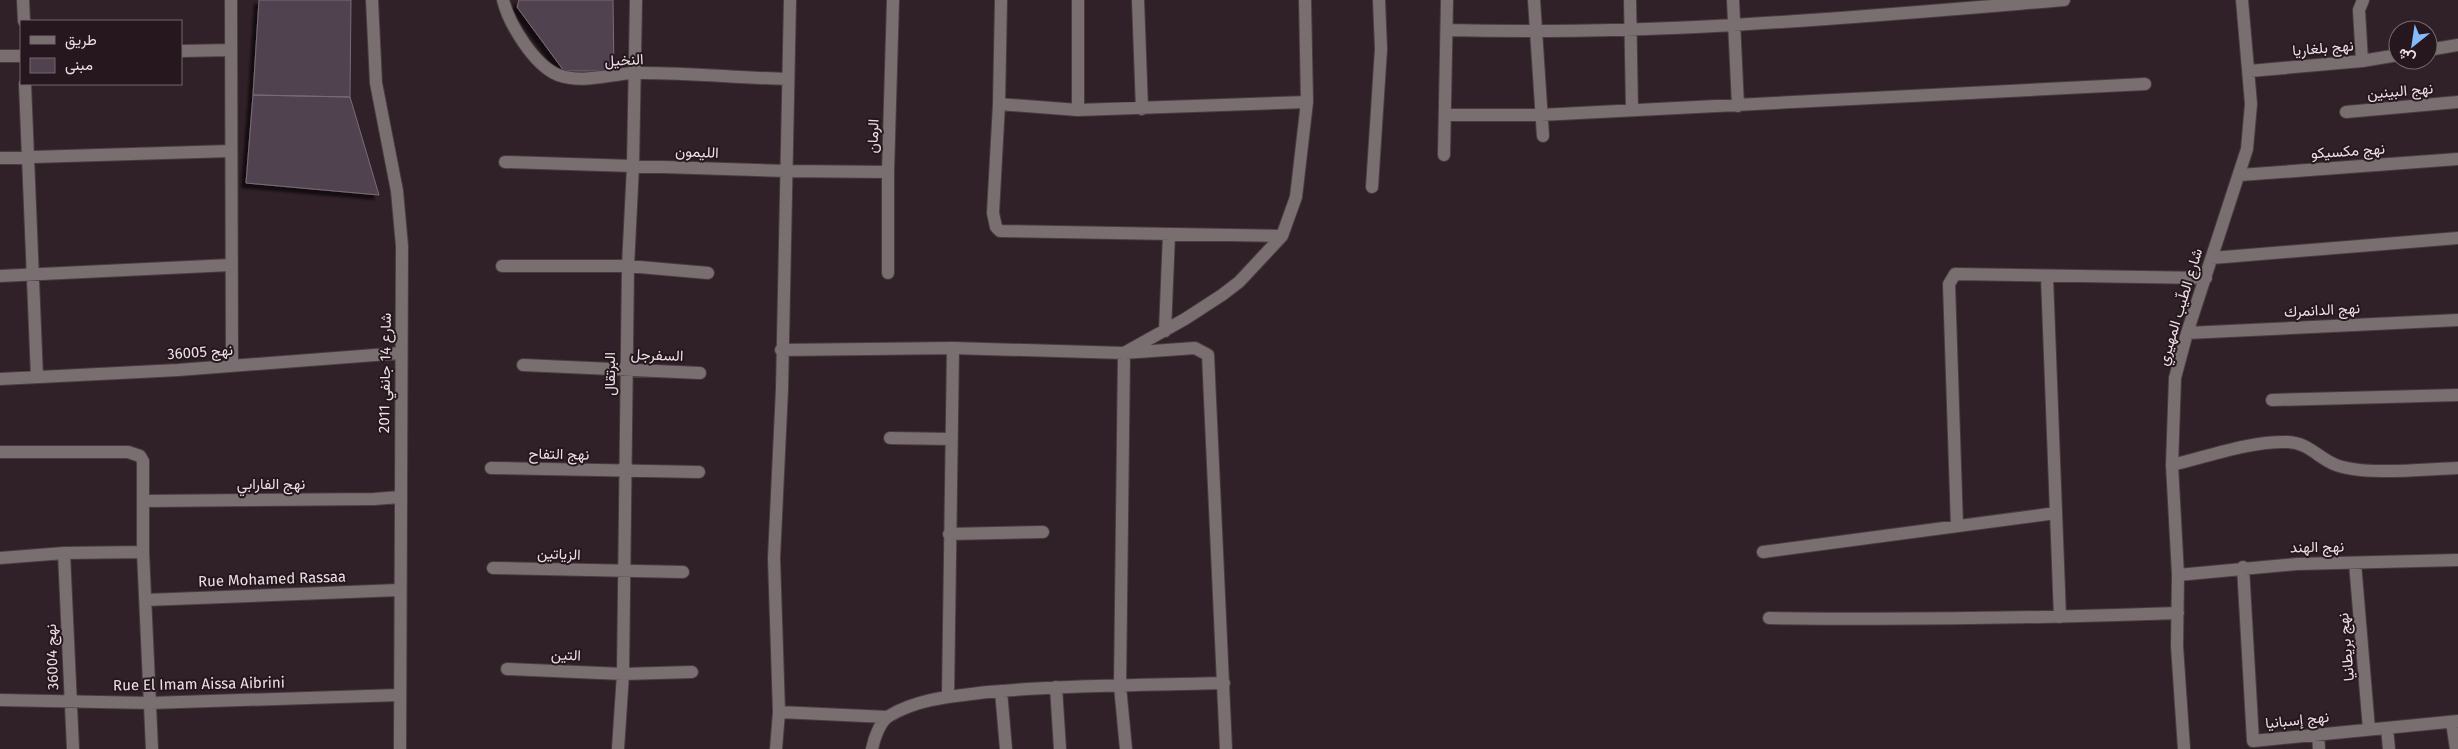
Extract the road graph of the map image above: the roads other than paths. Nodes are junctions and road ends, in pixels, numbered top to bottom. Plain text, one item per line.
1 (23, 0) edge
2 (231, 0) edge
3 (372, 0) edge
4 (503, 0) edge
5 (636, 0) edge
6 (790, 0) edge
7 (893, 0) edge
8 (1001, 0) edge
9 (1078, 0) edge
10 (1138, 0) edge
11 (1305, 0) edge
12 (1379, 0) edge
13 (1447, 0) edge
14 (1534, 0) edge
15 (1630, 0) edge
16 (1733, 0) edge
17 (2064, 0) edge
18 (2242, 0) edge
19 (2363, 0) edge
20 (24, 20) edge
21 (1733, 25) junction
22 (1447, 30) junction
23 (1630, 30) junction
24 (1535, 32) junction
25 (2458, 45) edge
26 (2438, 48) edge
27 (230, 50) junction
28 (182, 51) edge
29 (0, 56) edge
30 (20, 56) edge
31 (2388, 57) edge
32 (2362, 61) junction
33 (2250, 71) junction
34 (634, 73) junction
35 (787, 79) junction
36 (2144, 84) dead end
37 (25, 85) edge
38 (1307, 102) junction
39 (2458, 102) edge
40 (999, 104) junction
41 (1738, 106) junction
42 (1142, 109) junction
43 (1632, 109) junction
44 (1078, 110) junction
45 (2346, 112) dead end
46 (1445, 115) junction
47 (1540, 115) junction
48 (1543, 136) dead end
49 (230, 151) junction
50 (1444, 155) dead end
51 (27, 157) junction
52 (0, 158) edge
53 (2458, 159) edge
54 (505, 162) dead end
55 (632, 166) junction
56 (786, 171) junction
57 (888, 172) junction
58 (2240, 175) junction
59 (1372, 187) dead end
60 (1169, 234) junction
61 (1282, 236) junction
62 (2458, 238) edge
63 (2212, 258) junction
64 (230, 265) junction
65 (502, 266) dead end
66 (628, 266) junction
67 (708, 273) dead end
68 (888, 273) dead end
69 (32, 274) junction
70 (0, 276) edge
71 (2047, 277) junction
72 (2206, 278) junction
73 (2458, 320) edge
74 (1165, 331) junction
75 (2187, 332) junction
76 (952, 348) junction
77 (782, 350) junction
78 (401, 353) junction
79 (1124, 353) junction
80 (522, 365) dead end
81 (232, 366) junction
82 (626, 371) junction
83 (700, 373) dead end
84 (37, 377) junction
85 (0, 379) edge
86 (2458, 395) edge
87 (2272, 400) dead end
88 (890, 438) dead end
89 (951, 439) junction
90 (0, 452) edge
91 (2172, 465) junction
92 (491, 468) dead end
93 (2458, 468) edge
94 (627, 472) junction
95 (699, 472) dead end
96 (400, 497) junction
97 (143, 501) junction
98 (2056, 513) junction
99 (1957, 526) junction
100 (1043, 532) dead end
101 (949, 534) junction
102 (143, 552) junction
103 (1763, 552) dead end
104 (0, 558) edge
105 (65, 559) junction
106 (2458, 560) edge
107 (2355, 563) junction
108 (2458, 566) edge
109 (2243, 567) junction
110 (493, 568) dead end
111 (624, 572) junction
112 (683, 572) dead end
113 (2178, 575) junction
114 (399, 590) junction
115 (146, 600) junction
116 (2178, 613) junction
117 (2060, 617) junction
118 (1769, 618) dead end
119 (507, 669) dead end
120 (692, 672) dead end
121 (623, 674) junction
122 (1224, 683) junction
123 (1120, 686) junction
124 (1056, 687) junction
125 (1001, 691) junction
126 (399, 695) junction
127 (948, 696) junction
128 (0, 700) edge
129 (70, 702) junction
130 (150, 702) junction
131 (779, 712) junction
132 (886, 717) junction
133 (2455, 722) edge
134 (2387, 728) junction
135 (2369, 729) junction
136 (2318, 734) junction
137 (2252, 745) edge
138 (72, 749) edge
139 (152, 749) edge
140 (400, 749) edge
141 (618, 749) edge
142 (776, 749) edge
143 (872, 749) edge
144 (1006, 749) edge
145 (1060, 749) edge
146 (1126, 749) edge
147 (1226, 749) edge
148 (2184, 749) edge
149 (2318, 749) edge
150 (2389, 749) edge
151 (2456, 749) edge

1 - 20 street
2 - 27 street
3 - 78 street, شارع 14 جانفي 2011
4 - 34 street, النخيل
5 - 34 street, البرتقال
6 - 35 street
7 - 57 street, الرمان
8 - 40 street
9 - 44 street
10 - 42 street
11 - 38 street
12 - 59 street
13 - 22 street
14 - 24 street
15 - 23 street
16 - 21 street
17 - 21 street
18 - 33 street, شارع الطّيب المهيري
19 - 32 street
21 - 23 street
21 - 41 street
22 - 24 street
22 - 46 street
23 - 24 street
23 - 43 street
24 - 47 street
25 - 26 street
27 - 28 street
27 - 49 street
29 - 30 street
31 - 32 street, نهج بلغاريا
32 - 33 street, نهج بلغاريا
33 - 58 street, شارع الطّيب المهيري
34 - 35 street, النخيل
34 - 55 street, البرتقال
35 - 56 street
36 - 41 street
37 - 51 street
38 - 42 street
38 - 61 street
39 - 45 street, نهج البينين
40 - 44 street
40 - 60 street
41 - 43 street
42 - 44 street
43 - 47 street
46 - 47 street
46 - 50 street
47 - 48 street
49 - 51 street
49 - 64 street
51 - 52 street
51 - 69 street
53 - 58 street, نهج مكسيكو
54 - 55 street, الليمون
55 - 56 street, الليمون
55 - 66 street, البرتقال
56 - 57 street, الليمون
56 - 77 street
57 - 68 street, الرمان
58 - 63 street, شارع الطّيب المهيري
60 - 61 street
60 - 74 street
61 - 74 street
62 - 63 street
63 - 72 street, شارع الطّيب المهيري
64 - 69 street
64 - 81 street
65 - 66 street
66 - 67 street
66 - 82 street, البرتقال
69 - 70 street
69 - 84 street
71 - 72 street
71 - 98 street
71 - 99 street
72 - 75 street, شارع الطّيب المهيري
73 - 75 street, نهج الدانمرك
74 - 79 street
75 - 91 street, شارع الطّيب المهيري
76 - 77 street
76 - 79 street
76 - 89 street
77 - 131 street
78 - 81 street, نهج 36005
78 - 96 street, شارع 14 جانفي 2011
79 - 122 street
79 - 123 street
80 - 82 street, السفرجل
81 - 84 street, نهج 36005
82 - 83 street, السفرجل
82 - 94 street, البرتقال
84 - 85 street, نهج 36005
86 - 87 street
88 - 89 street
89 - 101 street
90 - 97 street
91 - 93 street
91 - 113 street, شارع الطّيب المهيري
92 - 94 street, نهج التفاح
94 - 95 street, نهج التفاح
94 - 111 street, البرتقال
96 - 97 street, نهج الفارابي
96 - 114 street, شارع 14 جانفي 2011
97 - 102 street
98 - 99 street
98 - 117 street
99 - 103 street
100 - 101 street
101 - 127 street
102 - 105 street
102 - 115 street
104 - 105 street
105 - 129 street, نهج 36004
106 - 107 street, نهج الهند
106 - 108 street
107 - 109 street, نهج الهند
107 - 135 street, نهج بريطانيا
109 - 113 street, نهج الهند
109 - 137 street, نهج إسبانيا
110 - 111 street, الزياتين
111 - 112 street, الزياتين
111 - 121 street, البرتقال
113 - 116 street, شارع الطّيب المهيري
114 - 115 street, Rue Mohamed Rassaa
114 - 126 street, شارع 14 جانفي 2011
115 - 130 street
116 - 117 street
116 - 148 street, شارع الطّيب المهيري
117 - 118 street
119 - 121 street, التين
120 - 121 street, التين
121 - 141 street, البرتقال
122 - 123 street
122 - 147 street
123 - 124 street
123 - 146 street
124 - 125 street
124 - 145 street
125 - 127 street
125 - 144 street
126 - 130 street, Rue El Imam Aissa Aibrini
126 - 140 street, شارع 14 جانفي 2011
127 - 132 street
128 - 129 street, Rue El Imam Aissa Aibrini
129 - 130 street, Rue El Imam Aissa Aibrini
129 - 138 street, نهج 36004
130 - 139 street
131 - 132 street
131 - 142 street
132 - 143 street
133 - 134 street, نهج إسبانيا
133 - 151 street
134 - 135 street, نهج إسبانيا
134 - 150 street
135 - 136 street, نهج إسبانيا
136 - 137 street, نهج إسبانيا
136 - 149 street

